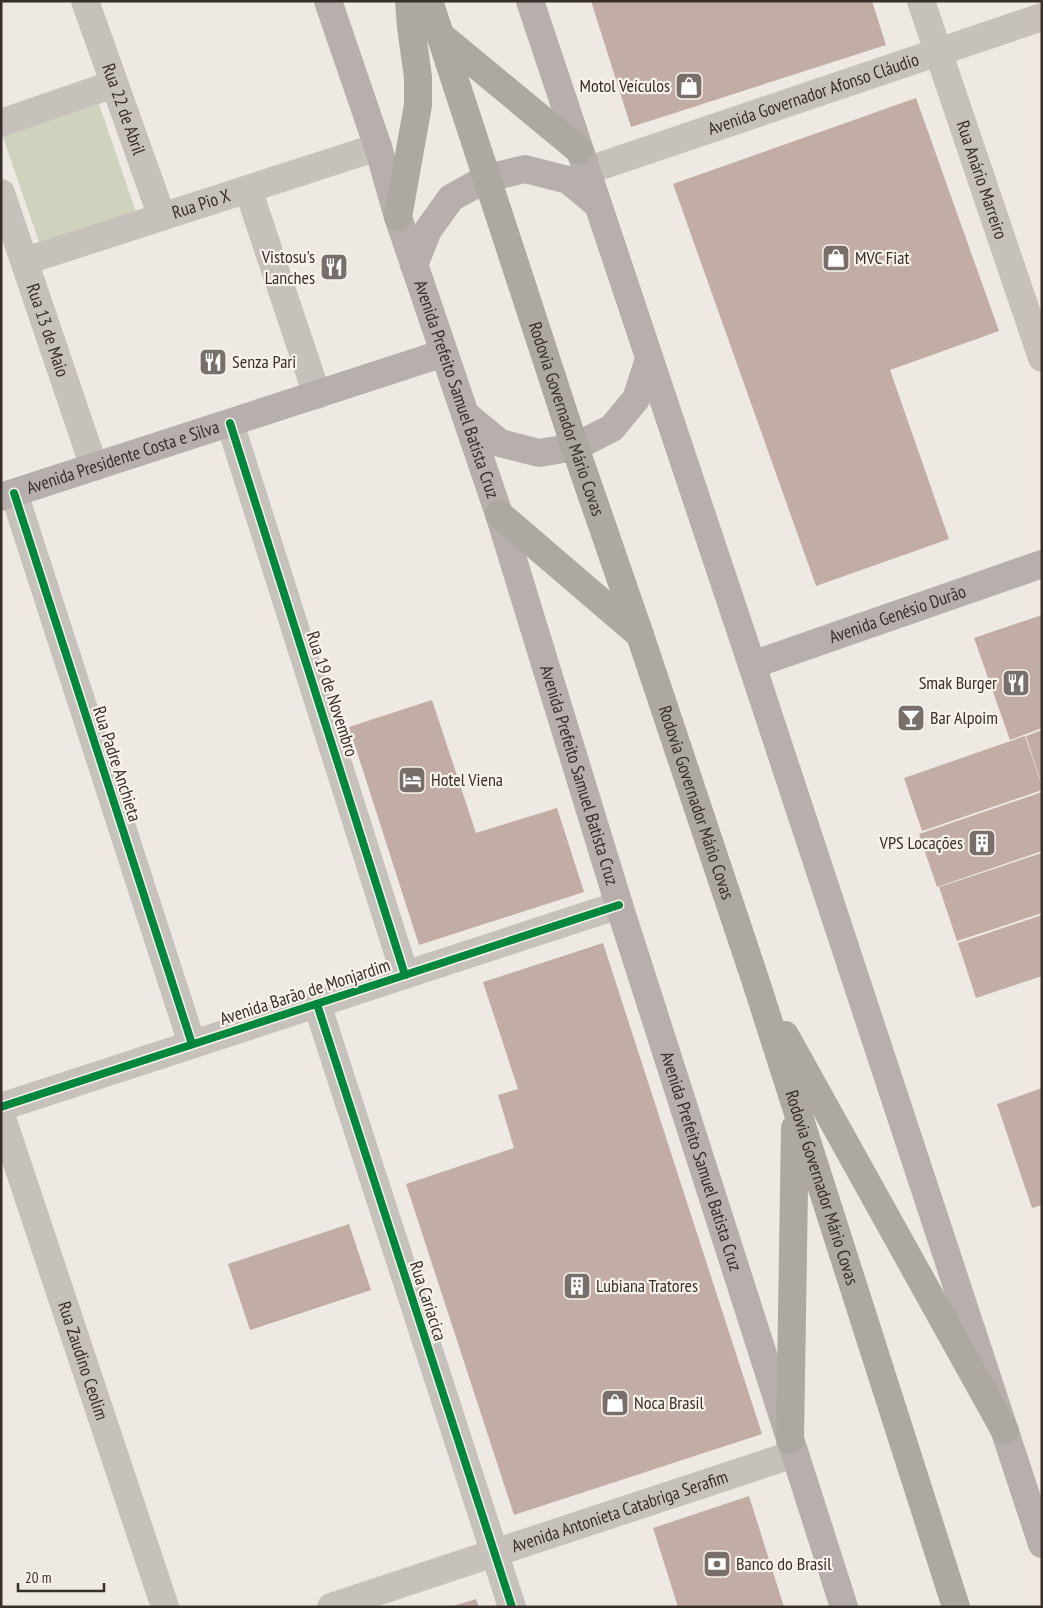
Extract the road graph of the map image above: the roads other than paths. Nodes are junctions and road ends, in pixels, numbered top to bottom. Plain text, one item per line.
1 (85, 1) edge
2 (328, 1) edge
3 (409, 1) edge
4 (429, 1) edge
5 (530, 1) edge
6 (921, 1) edge
7 (1042, 17) edge
8 (440, 36) junction
9 (938, 52) junction
10 (114, 84) junction
11 (1, 123) edge
12 (378, 147) junction
13 (583, 161) junction
14 (486, 178) junction
15 (248, 189) junction
16 (1, 193) edge
17 (598, 205) junction
18 (162, 217) junction
19 (398, 217) junction
20 (25, 261) junction
21 (414, 265) junction
22 (444, 353) junction
23 (1042, 358) edge
24 (649, 359) junction
25 (316, 395) junction
26 (465, 414) junction
27 (230, 423) junction
28 (575, 447) junction
29 (94, 467) junction
30 (8, 495) edge
31 (499, 514) junction
32 (1042, 564) edge
33 (640, 634) junction
34 (752, 665) junction
35 (619, 905) junction
36 (405, 975) junction
37 (756, 982) junction
38 (317, 1004) junction
39 (192, 1044) junction
40 (1, 1106) edge
41 (795, 1107) junction
42 (1, 1115) edge
43 (1004, 1431) junction
44 (792, 1447) junction
45 (1042, 1544) edge
46 (494, 1553) junction
47 (165, 1607) edge
48 (331, 1607) edge
49 (512, 1607) edge
50 (844, 1607) edge
51 (956, 1607) edge

1 - 10 street, Rua 22 de Abril
2 - 12 main road, Avenida Prefeito Samuel Batista Cruz
3 - 19 highway
4 - 8 highway, Rodovia Governador Mário Covas
5 - 13 main road
6 - 9 street, Rua Anário Marreiro
7 - 9 street, Avenida Governador Afonso Cláudio
8 - 13 highway
8 - 14 highway, Rodovia Governador Mário Covas
9 - 13 street, Avenida Governador Afonso Cláudio
9 - 23 street, Rua Anário Marreiro
10 - 11 street
10 - 18 street, Rua 22 de Abril
12 - 15 street, Rua Pio X
12 - 19 main road, Avenida Prefeito Samuel Batista Cruz
13 - 17 main road
14 - 17 main road
14 - 21 main road
14 - 28 highway, Rodovia Governador Mário Covas
15 - 18 street, Rua Pio X
15 - 25 street
16 - 20 street, Rua 13 de Maio
17 - 24 main road
18 - 20 street, Rua Pio X
19 - 21 main road, Avenida Prefeito Samuel Batista Cruz
20 - 29 street, Rua 13 de Maio
21 - 22 main road, Avenida Prefeito Samuel Batista Cruz
22 - 25 main road, Avenida Presidente Costa e Silva
22 - 26 main road, Avenida Prefeito Samuel Batista Cruz
24 - 28 main road
24 - 34 main road
25 - 27 main road, Avenida Presidente Costa e Silva
26 - 28 main road
26 - 31 main road, Avenida Prefeito Samuel Batista Cruz
27 - 29 main road, Avenida Presidente Costa e Silva
27 - 36 street, Rua 19 de Novembro
28 - 33 highway, Rodovia Governador Mário Covas
29 - 30 main road, Avenida Presidente Costa e Silva
30 - 39 street, Rua Padre Anchieta
31 - 33 highway
31 - 35 main road, Avenida Prefeito Samuel Batista Cruz
32 - 34 main road, Avenida Genésio Durão
33 - 37 highway, Rodovia Governador Mário Covas
34 - 43 main road
35 - 36 street, Avenida Barão de Monjardim
35 - 44 main road, Avenida Prefeito Samuel Batista Cruz
36 - 38 street, Avenida Barão de Monjardim
37 - 41 highway, Rodovia Governador Mário Covas
37 - 43 highway
38 - 39 street, Avenida Barão de Monjardim
38 - 46 street, Rua Cariacica
39 - 40 street, Avenida Barão de Monjardim
41 - 44 highway
41 - 51 highway, Rodovia Governador Mário Covas
42 - 47 street, Rua Zaudino Ceolim
43 - 45 main road
44 - 46 street, Avenida Antonieta Catabriga Serafim
44 - 50 main road, Avenida Prefeito Samuel Batista Cruz
46 - 48 street, Avenida Antonieta Catabriga Serafim
46 - 49 street, Rua Cariacica

